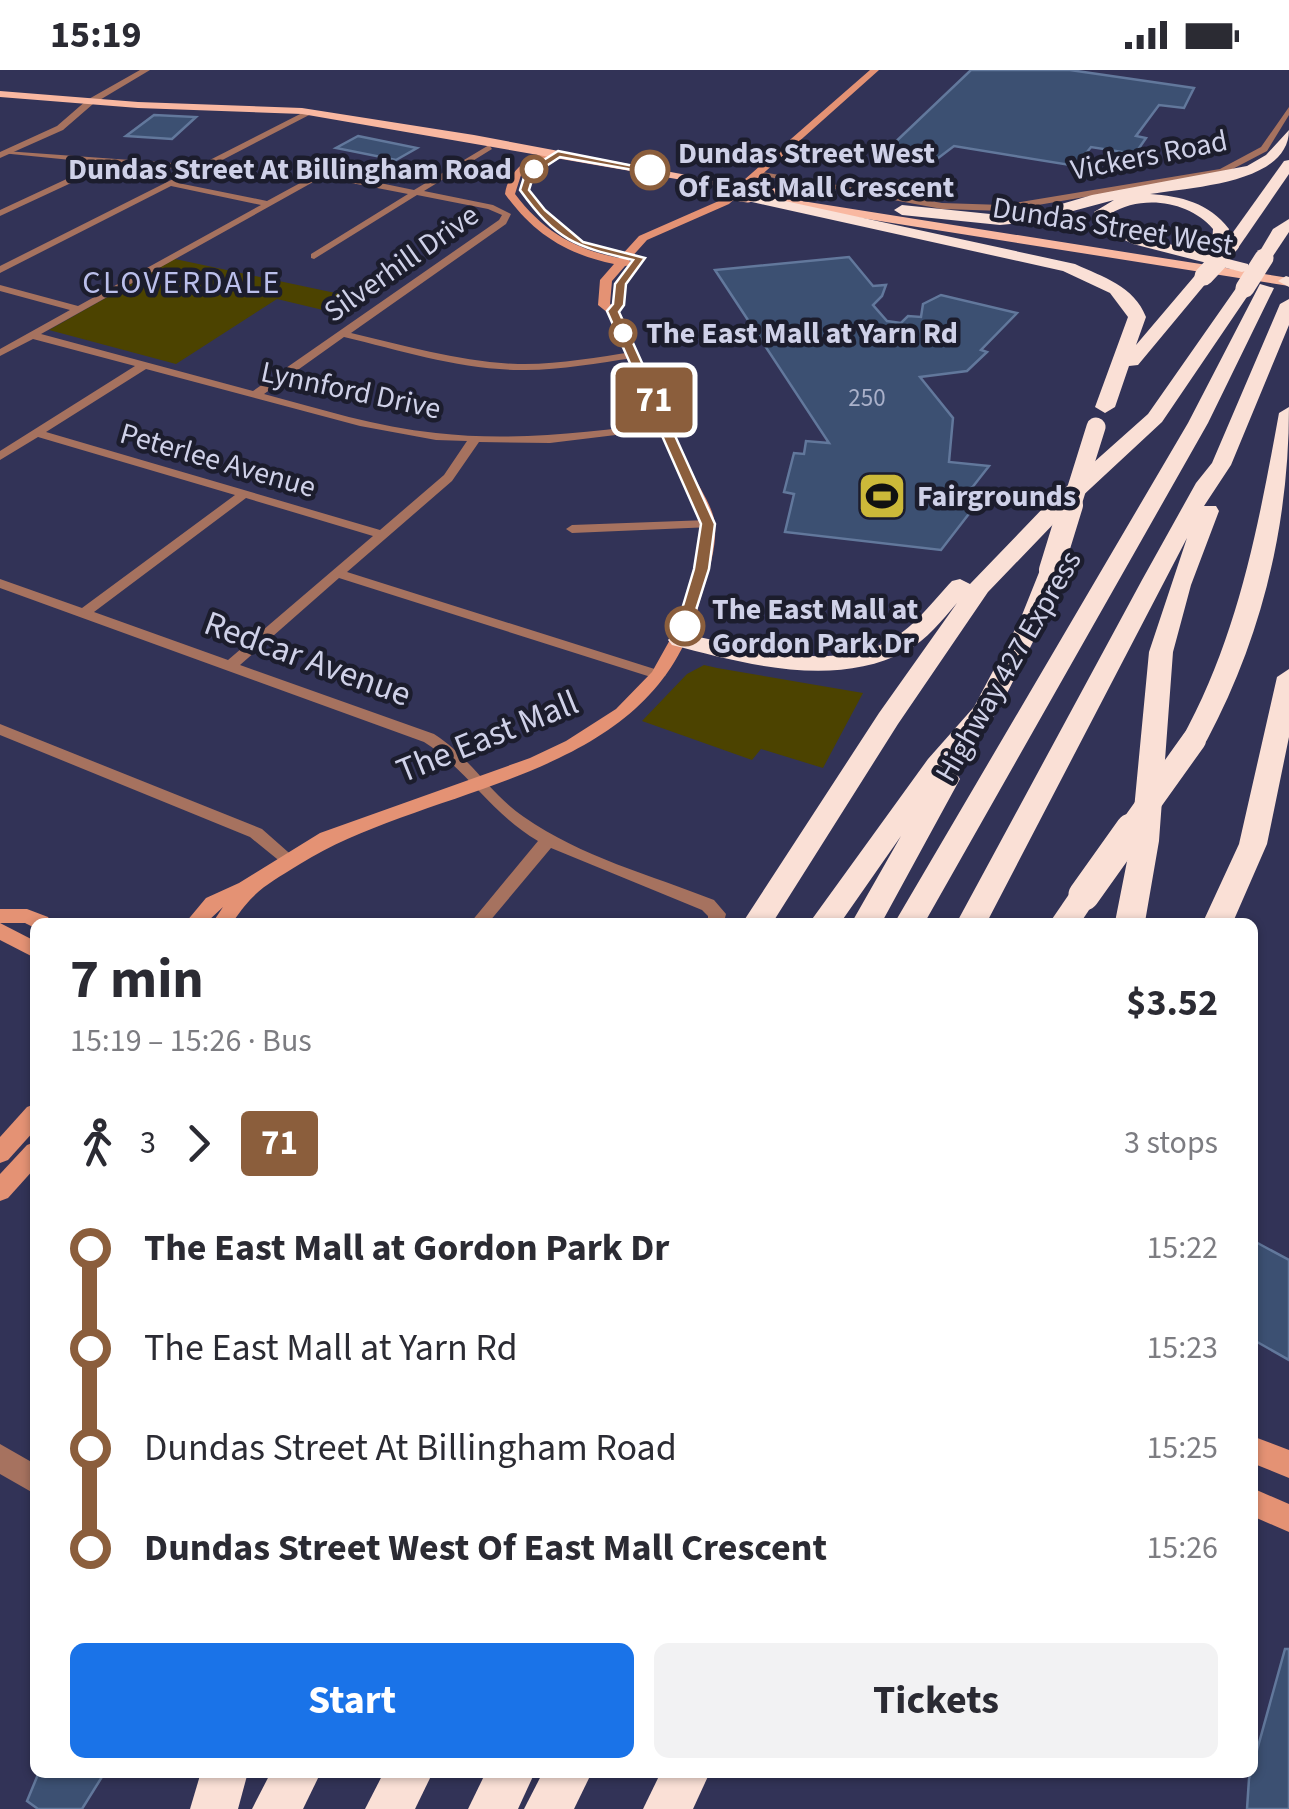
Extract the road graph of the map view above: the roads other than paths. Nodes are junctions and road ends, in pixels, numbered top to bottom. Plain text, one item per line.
1 (146, 70) edge
2 (875, 70) edge
3 (0, 94) edge
4 (94, 99) junction
5 (1289, 109) edge
6 (311, 112) junction
7 (1289, 134) edge
8 (456, 138) junction
9 (489, 147) junction
10 (2, 154) edge
11 (550, 155) junction
12 (112, 160) junction
13 (1289, 164) edge
14 (203, 168) junction
15 (172, 184) junction
16 (754, 187) junction
17 (414, 192) junction
18 (1122, 194) junction
19 (266, 204) junction
20 (902, 210) junction
21 (0, 213) edge
22 (1289, 224) edge
23 (678, 225) junction
24 (642, 238) junction
25 (1289, 239) edge
26 (1060, 241) junction
27 (1224, 244) junction
28 (584, 251) junction
29 (314, 256) dead end
30 (629, 260) junction
31 (1242, 266) junction
32 (0, 270) edge
33 (1276, 276) edge
34 (606, 280) junction
35 (0, 288) edge
36 (1289, 304) edge
37 (79, 308) junction
38 (613, 311) junction
39 (344, 334) junction
40 (32, 336) junction
41 (0, 353) edge
42 (634, 355) junction
43 (143, 366) junction
44 (255, 396) junction
45 (1289, 413) edge
46 (1100, 417) junction
47 (666, 426) junction
48 (38, 432) junction
49 (474, 440) junction
50 (0, 456) edge
51 (1221, 465) junction
52 (244, 494) junction
53 (1054, 509) junction
54 (708, 524) junction
55 (572, 529) dead end
56 (384, 534) junction
57 (339, 574) junction
58 (0, 583) edge
59 (85, 612) junction
60 (680, 640) junction
61 (231, 665) junction
62 (660, 676) junction
63 (1289, 677) edge
64 (985, 711) junction
65 (1284, 726) edge
66 (0, 729) edge
67 (482, 782) junction
68 (548, 840) junction
69 (288, 859) junction
70 (246, 888) junction
71 (0, 916) edge
72 (32, 918) edge
73 (200, 918) edge
74 (226, 918) edge
75 (482, 918) edge
76 (716, 918) edge
77 (761, 918) edge
78 (829, 918) edge
79 (869, 918) edge
80 (912, 918) edge
81 (974, 918) edge
82 (1068, 918) edge
83 (1131, 918) edge
84 (1220, 918) edge
85 (0, 931) edge
86 (30, 947) edge
87 (30, 1120) edge
88 (0, 1153) edge
89 (30, 1158) edge
90 (0, 1191) edge
91 (1258, 1451) edge
92 (0, 1458) edge
93 (1289, 1464) edge
94 (30, 1477) edge
95 (1258, 1505) edge
96 (1289, 1518) edge
97 (223, 1778) edge
98 (294, 1778) edge
99 (407, 1778) edge
100 (509, 1778) edge
101 (566, 1778) edge
102 (684, 1778) edge
103 (214, 1809) edge
104 (276, 1809) edge
105 (390, 1809) edge
106 (492, 1809) edge
107 (548, 1809) edge
108 (666, 1809) edge

1 - 4 street
2 - 16 main road
3 - 4 main road, Dundas Street West
4 - 6 main road, Dundas Street West
4 - 10 street
5 - 16 street, Vickers Road
6 - 8 main road, Dundas Street West
6 - 14 street
7 - 18 highway
8 - 9 main road, Dundas Street West
8 - 11 main road, Dundas Street West
9 - 11 main road, Dundas Street West
9 - 17 street
10 - 12 street
11 - 16 main road, Dundas Street West, bridge
11 - 28 main road
11 - 28 main road
12 - 14 street
12 - 21 street
13 - 27 highway
14 - 15 street
15 - 19 street
15 - 32 street
16 - 20 main road, Dundas Street West
16 - 23 main road
16 - 26 main road, Dundas Street West
16 - 46 highway
17 - 19 street, Silverhill Drive
17 - 29 street
17 - 39 street, Silverhill Drive
18 - 20 highway
18 - 26 highway
19 - 37 street, Silverhill Drive
20 - 26 main road, Dundas Street West
22 - 33 highway
23 - 24 main road
23 - 30 main road
24 - 28 main road
24 - 30 main road
25 - 33 highway, Highway 427 Express
26 - 31 main road, Dundas Street West
26 - 33 main road, Dundas Street West
27 - 31 highway
27 - 46 highway, bridge
28 - 30 main road
28 - 34 main road
30 - 34 main road
30 - 38 main road
31 - 33 main road, Dundas Street West
33 - 53 highway
33 - 80 highway, Highway 427 Express
34 - 38 main road
35 - 37 street
36 - 51 highway
37 - 40 street, Silverhill Drive
38 - 42 main road
39 - 42 street
39 - 44 street, Silverhill Drive
40 - 41 street, Silverhill Drive
40 - 43 street, Lynnford Drive
42 - 47 main road
43 - 44 street, Lynnford Drive
43 - 48 street
44 - 49 street, Lynnford Drive
45 - 82 highway, bridge
46 - 64 highway, bridge
47 - 49 street, Lynnford Drive
47 - 54 main road
48 - 50 street
48 - 52 street, Peterlee Avenue
49 - 56 street
51 - 81 highway
51 - 83 highway
52 - 56 street, Peterlee Avenue
52 - 59 street
53 - 60 highway
53 - 77 highway
54 - 55 street
54 - 60 main road, The East Mall
56 - 57 street
57 - 61 street
57 - 62 street
58 - 59 street, Redcar Avenue
59 - 61 street, Redcar Avenue
60 - 62 main road, The East Mall
61 - 67 street, Redcar Avenue
62 - 67 main road, The East Mall
63 - 65 highway
64 - 78 highway
64 - 79 highway
65 - 84 highway
66 - 69 street
67 - 68 street, Redcar Avenue
67 - 69 main road, The East Mall
68 - 75 street
68 - 76 street, Redcar Avenue
69 - 70 main road, The East Mall
70 - 73 main road, The East Mall
70 - 74 main road, The East Mall
71 - 72 main road
85 - 86 main road
87 - 88 main road
89 - 90 main road
91 - 93 main road
92 - 94 street
95 - 96 main road
97 - 103 highway
98 - 104 highway
99 - 105 highway
100 - 106 highway
101 - 107 highway
102 - 108 highway

